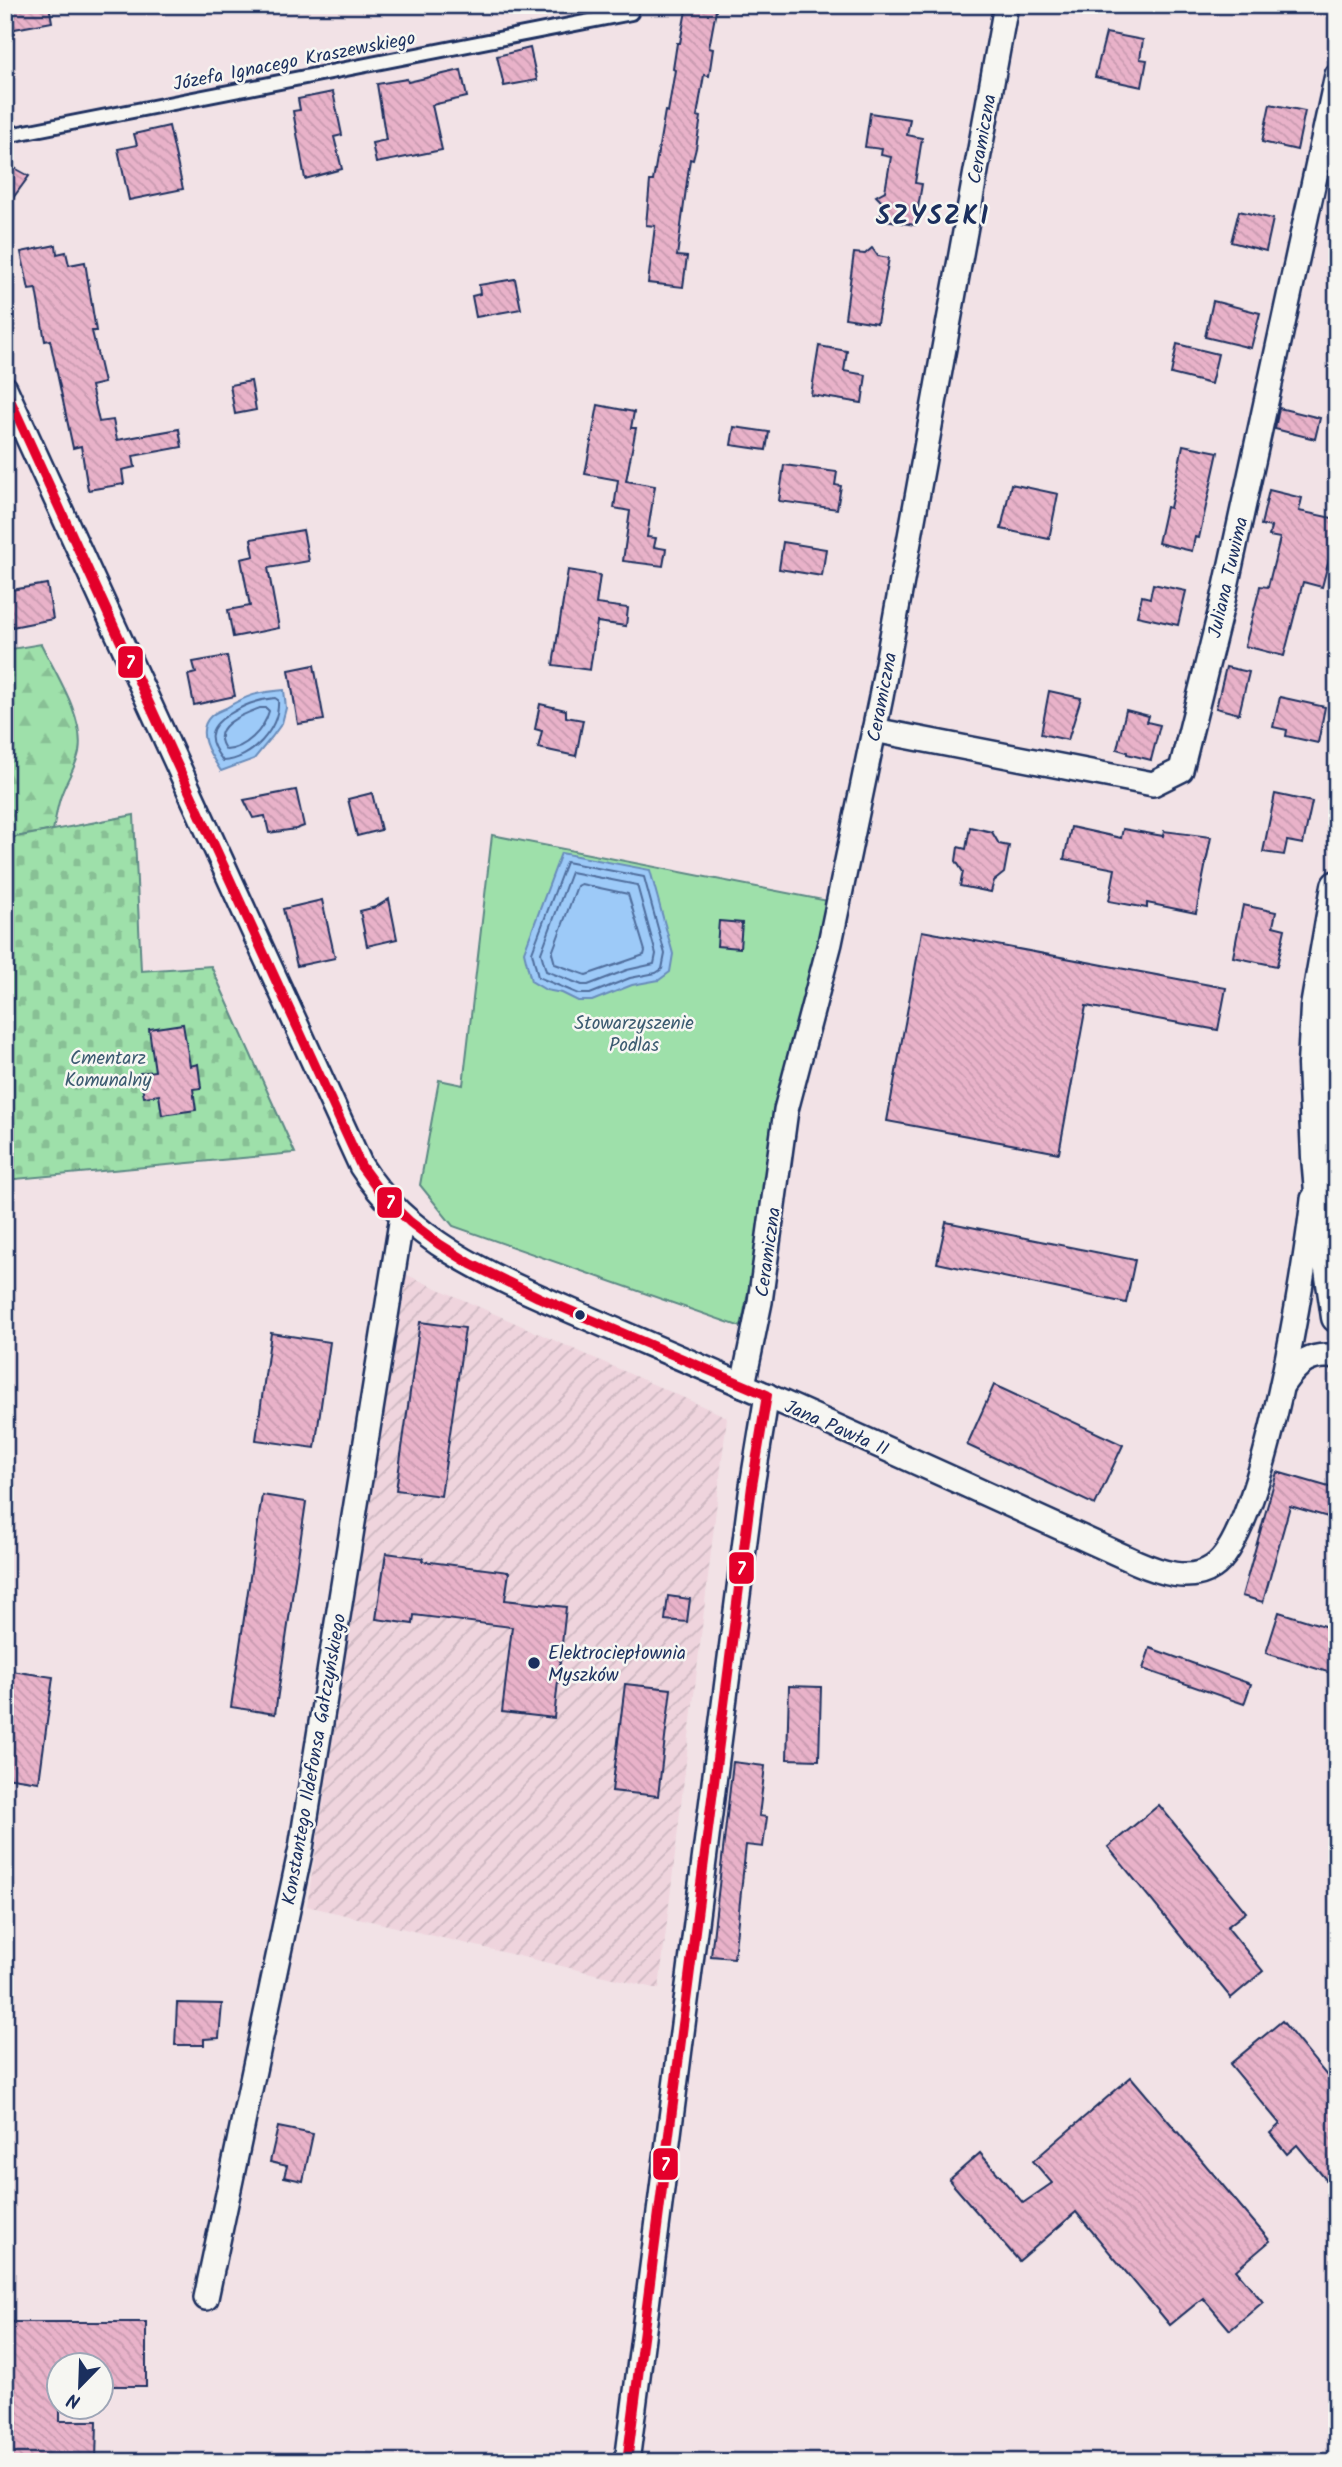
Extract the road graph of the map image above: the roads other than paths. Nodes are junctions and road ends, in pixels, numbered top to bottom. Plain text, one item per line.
1 (1006, 5) edge
2 (631, 13) dead end
3 (1337, 75) edge
4 (5, 136) edge
5 (5, 388) edge
6 (874, 730) junction
7 (1337, 886) edge
8 (1317, 1157) junction
9 (402, 1216) junction
10 (1337, 1317) edge
11 (1337, 1357) edge
12 (1283, 1384) junction
13 (743, 1385) junction
14 (767, 1395) junction
15 (206, 2298) dead end
16 (627, 2462) edge

1 - 6 street, Ceramiczna
2 - 4 lane, Józefa Ignacego Kraszewskiego
3 - 6 street, Juliana Tuwima
5 - 9 street, Jana Pawła II
6 - 13 street, Ceramiczna
7 - 8 street
8 - 10 street
8 - 12 street, Jana Pawła II
9 - 13 street, Jana Pawła II
9 - 15 street, Konstantego Ildefonsa Gałczyńskiego
11 - 12 street, Jana Pawła II
12 - 14 street, Jana Pawła II
13 - 14 street, Jana Pawła II
14 - 16 street

